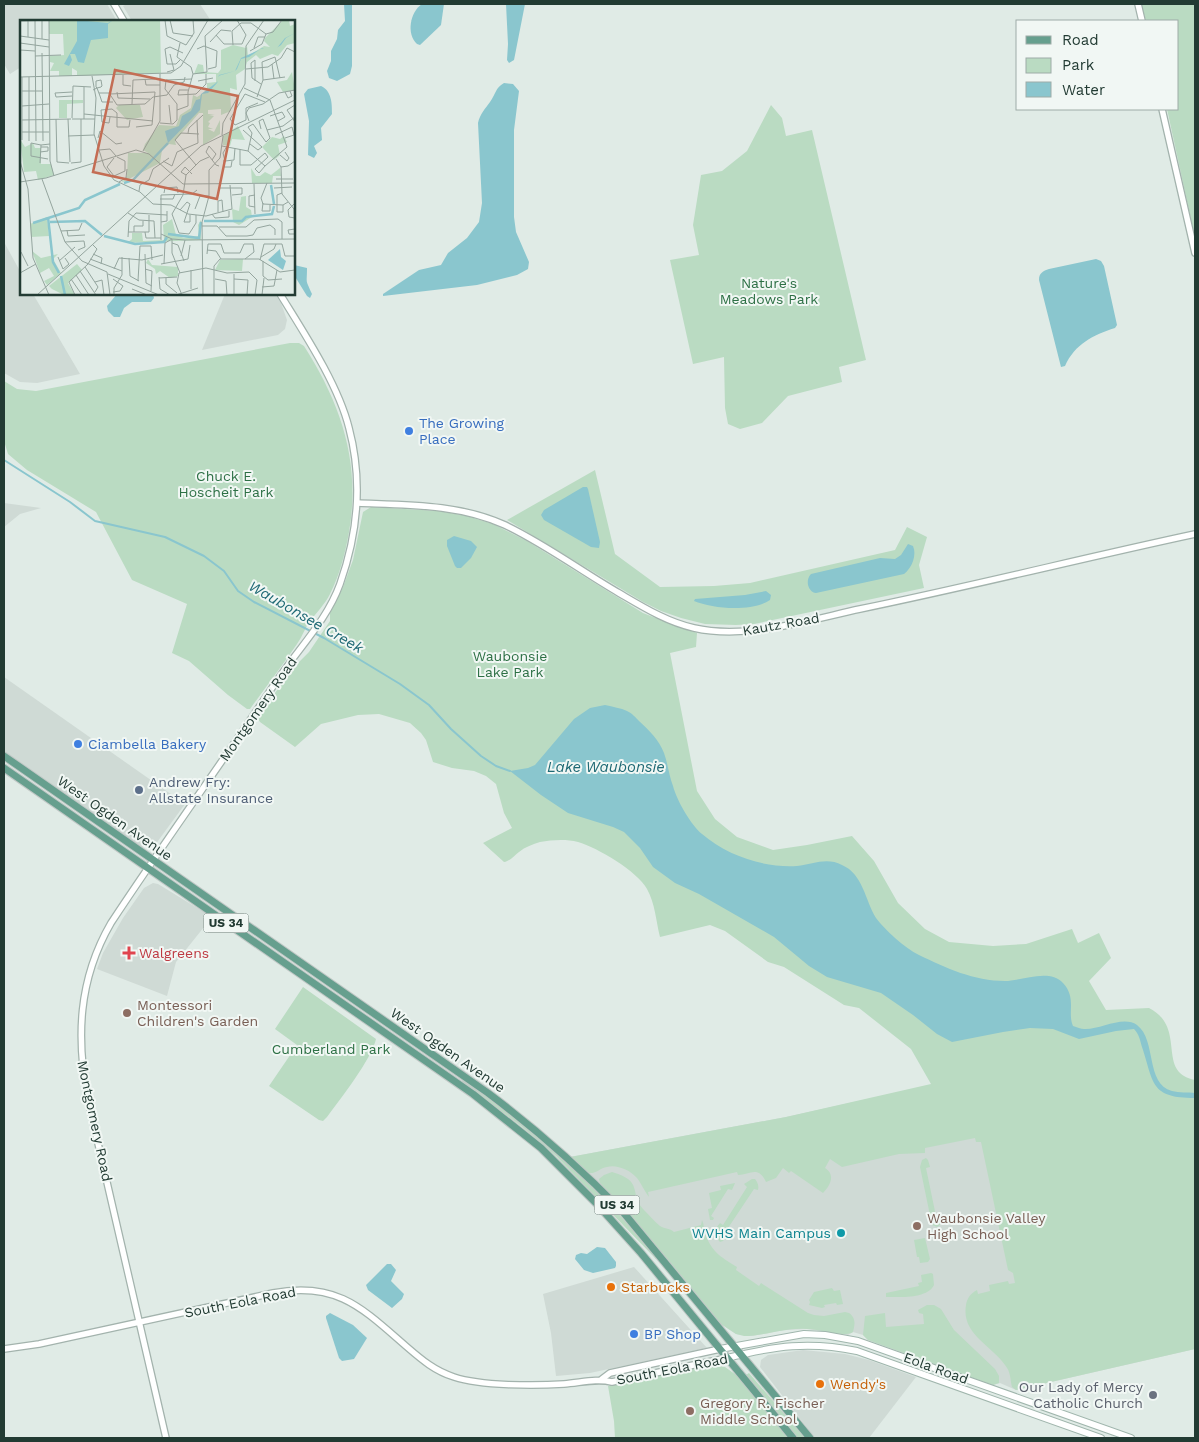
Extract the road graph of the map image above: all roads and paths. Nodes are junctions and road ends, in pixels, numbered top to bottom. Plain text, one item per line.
1 (114, 4) edge
2 (1138, 4) edge
3 (123, 20) edge
4 (1142, 20) edge
5 (1162, 110) edge
6 (1195, 253) edge
7 (281, 295) edge
8 (358, 503) junction
9 (1195, 534) edge
10 (4, 756) edge
11 (4, 768) edge
12 (154, 861) junction
13 (148, 869) junction
14 (140, 1323) junction
15 (734, 1346) junction
16 (4, 1349) edge
17 (720, 1349) junction
18 (742, 1354) junction
19 (728, 1358) junction
20 (602, 1380) junction
21 (166, 1438) edge
22 (793, 1438) edge
23 (810, 1438) edge
24 (1101, 1438) edge
25 (1131, 1438) edge

1 - 3 street
2 - 4 street
5 - 6 street
7 - 8 street, Montgomery Road
8 - 9 street, Kautz Road
8 - 12 street, Montgomery Road
10 - 12 main road, West Ogden Avenue / US 34
11 - 13 main road, West Ogden Avenue / US 34
12 - 13 street, Montgomery Road
12 - 15 main road, West Ogden Avenue / US 34
13 - 14 street, Montgomery Road
13 - 17 main road, West Ogden Avenue / US 34
14 - 16 street, South Eola Road
14 - 20 street, South Eola Road
14 - 21 street, Montgomery Road
15 - 17 main road, South Eola Road
15 - 18 main road, West Ogden Avenue / US 34
15 - 25 main road, Eola Road
17 - 19 main road, West Ogden Avenue / US 34
17 - 20 street, South Eola Road
18 - 19 main road, South Eola Road
18 - 23 main road, West Ogden Avenue / US 34
18 - 24 main road, Eola Road
19 - 20 street, South Eola Road
19 - 22 main road, West Ogden Avenue / US 34

